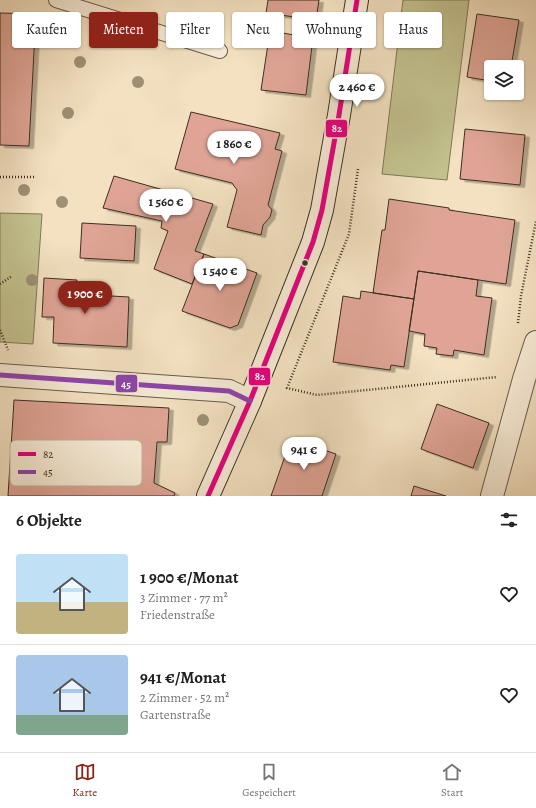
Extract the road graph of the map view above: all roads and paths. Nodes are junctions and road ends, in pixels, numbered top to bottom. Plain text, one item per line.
1 (56, 0) edge
2 (357, 0) edge
3 (220, 51) dead end
4 (0, 177) edge
5 (36, 177) dead end
6 (536, 221) edge
7 (12, 276) dead end
8 (0, 284) edge
9 (518, 327) dead end
10 (536, 342) edge
11 (0, 375) edge
12 (497, 377) dead end
13 (287, 388) dead end
14 (250, 401) junction
15 (208, 496) edge
16 (492, 496) edge

1 - 3 lane
2 - 14 main road
4 - 5 path
6 - 9 path
7 - 8 path
10 - 16 main road
11 - 14 main road
12 - 13 path
14 - 15 main road

